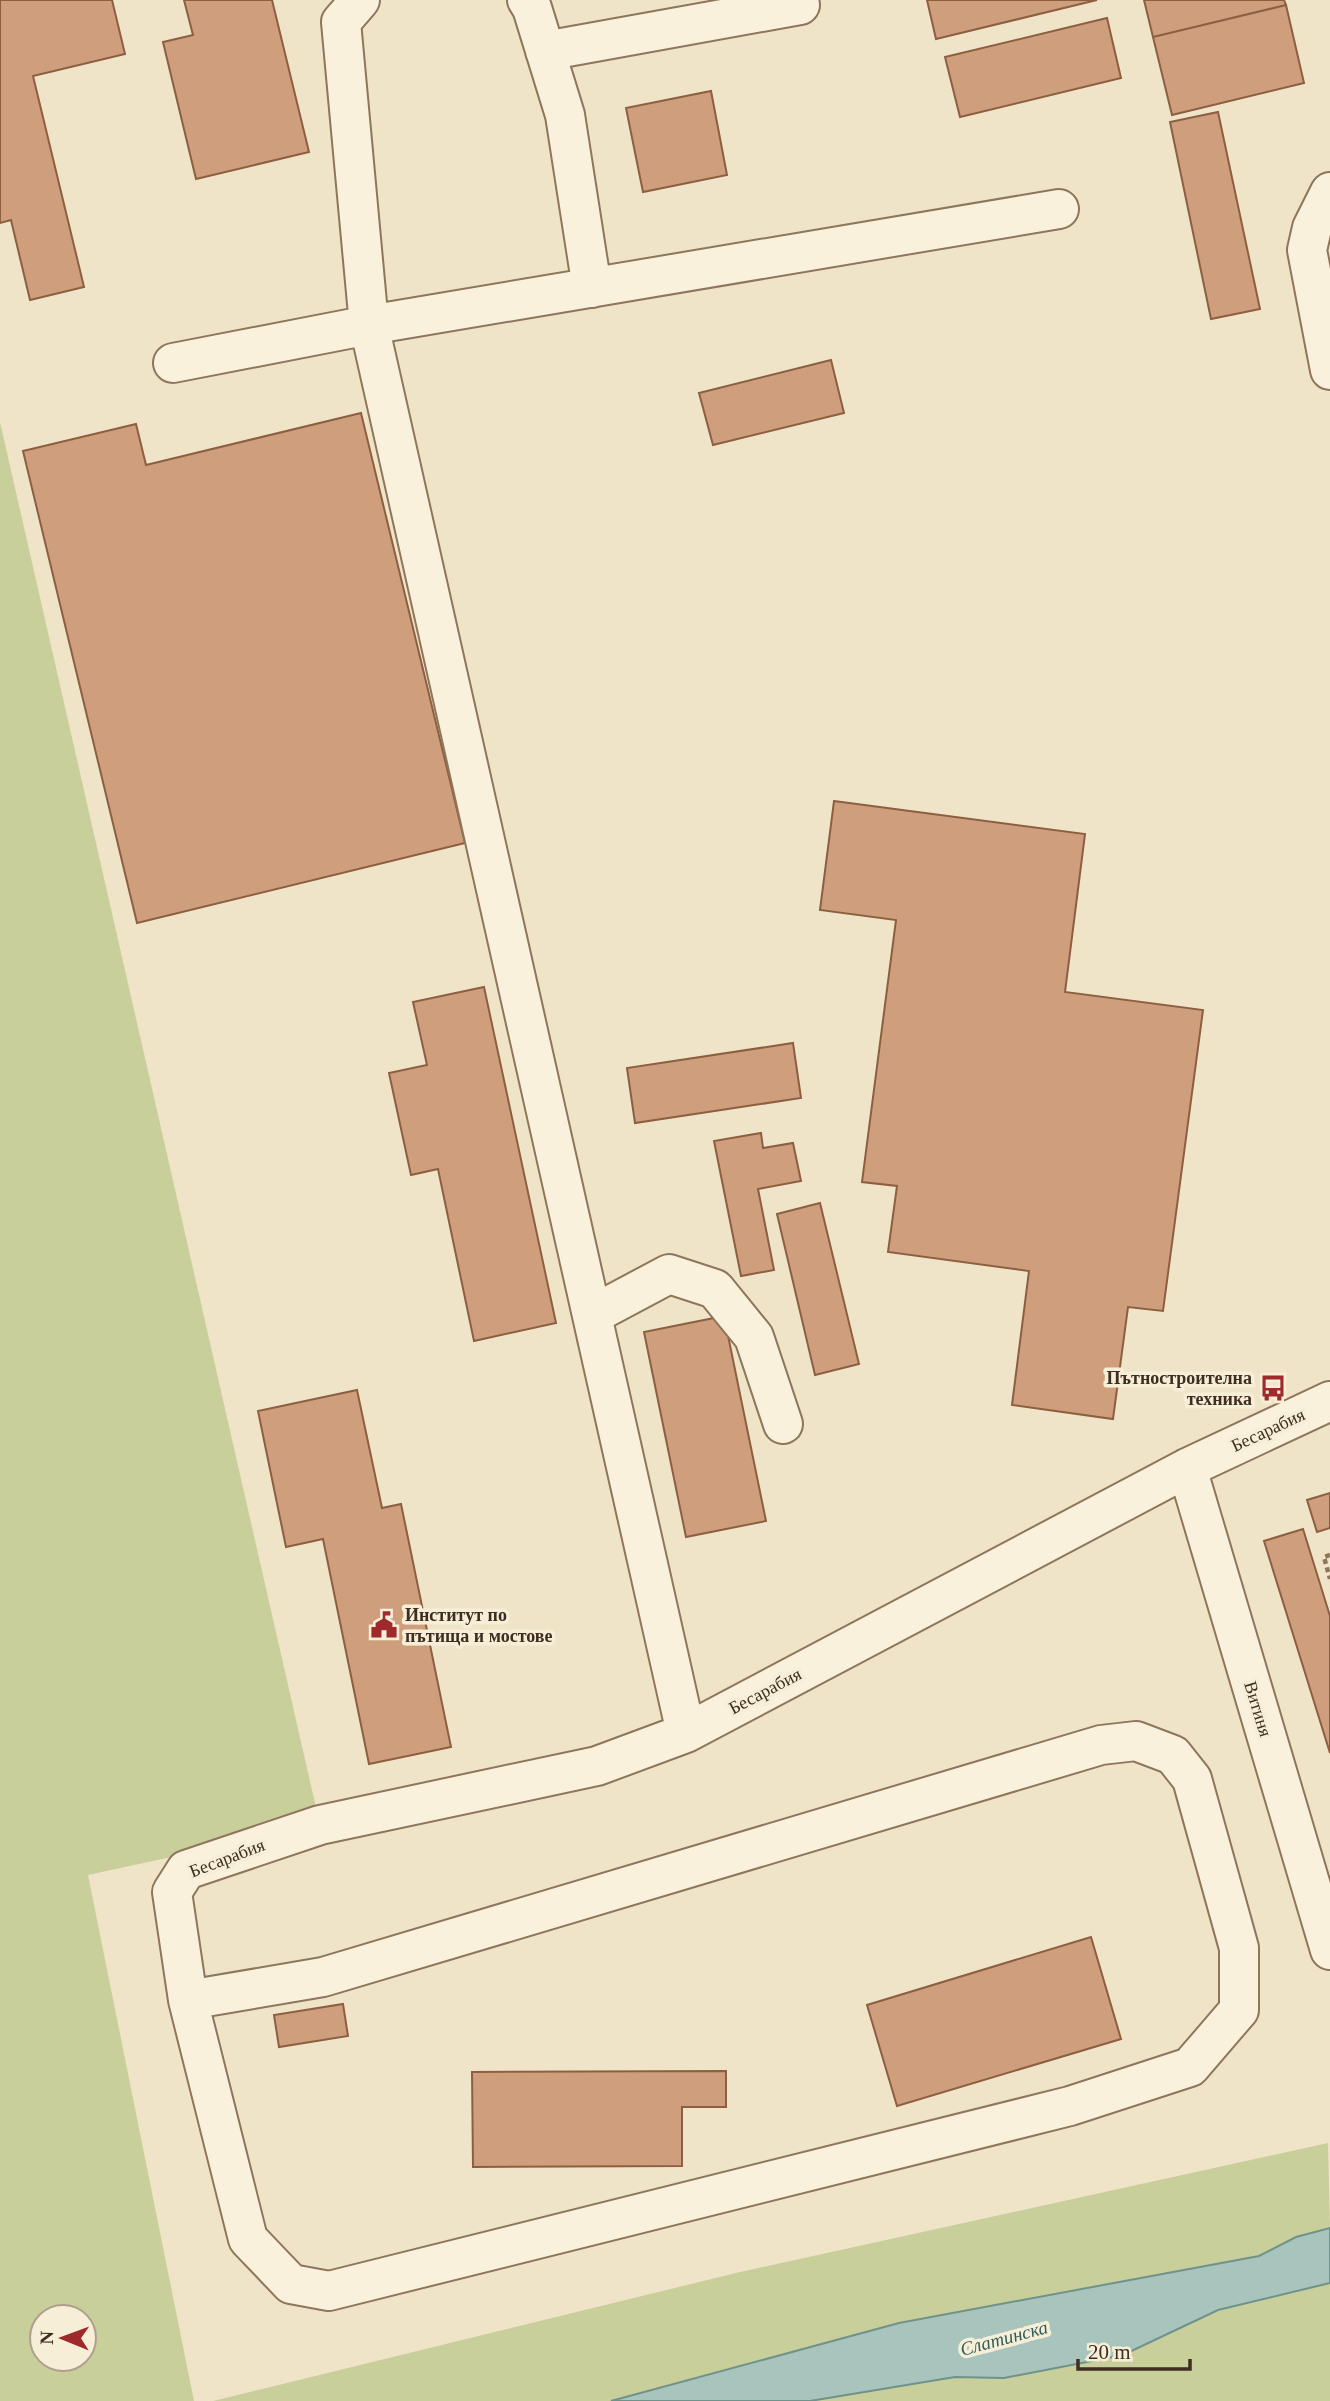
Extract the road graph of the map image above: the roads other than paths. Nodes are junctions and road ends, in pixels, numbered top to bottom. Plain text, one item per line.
1 (360, 0) edge
2 (527, 0) edge
3 (800, 5) dead end
4 (545, 51) junction
5 (1330, 192) edge
6 (1059, 209) dead end
7 (592, 288) junction
8 (369, 325) junction
9 (173, 363) dead end
10 (1330, 370) edge
11 (592, 1315) junction
12 (1330, 1401) edge
13 (783, 1424) dead end
14 (1187, 1468) junction
15 (686, 1733) junction
16 (1330, 1950) edge
17 (188, 2000) junction

1 - 8 street
2 - 4 street
3 - 4 street
4 - 7 street
5 - 10 street
6 - 7 street
7 - 8 street
8 - 9 street
8 - 11 street
11 - 13 street
11 - 15 street
12 - 14 street, Бесарабия
14 - 15 street, Бесарабия
14 - 16 street, Витиня
15 - 17 street, Бесарабия
17 - 17 street

